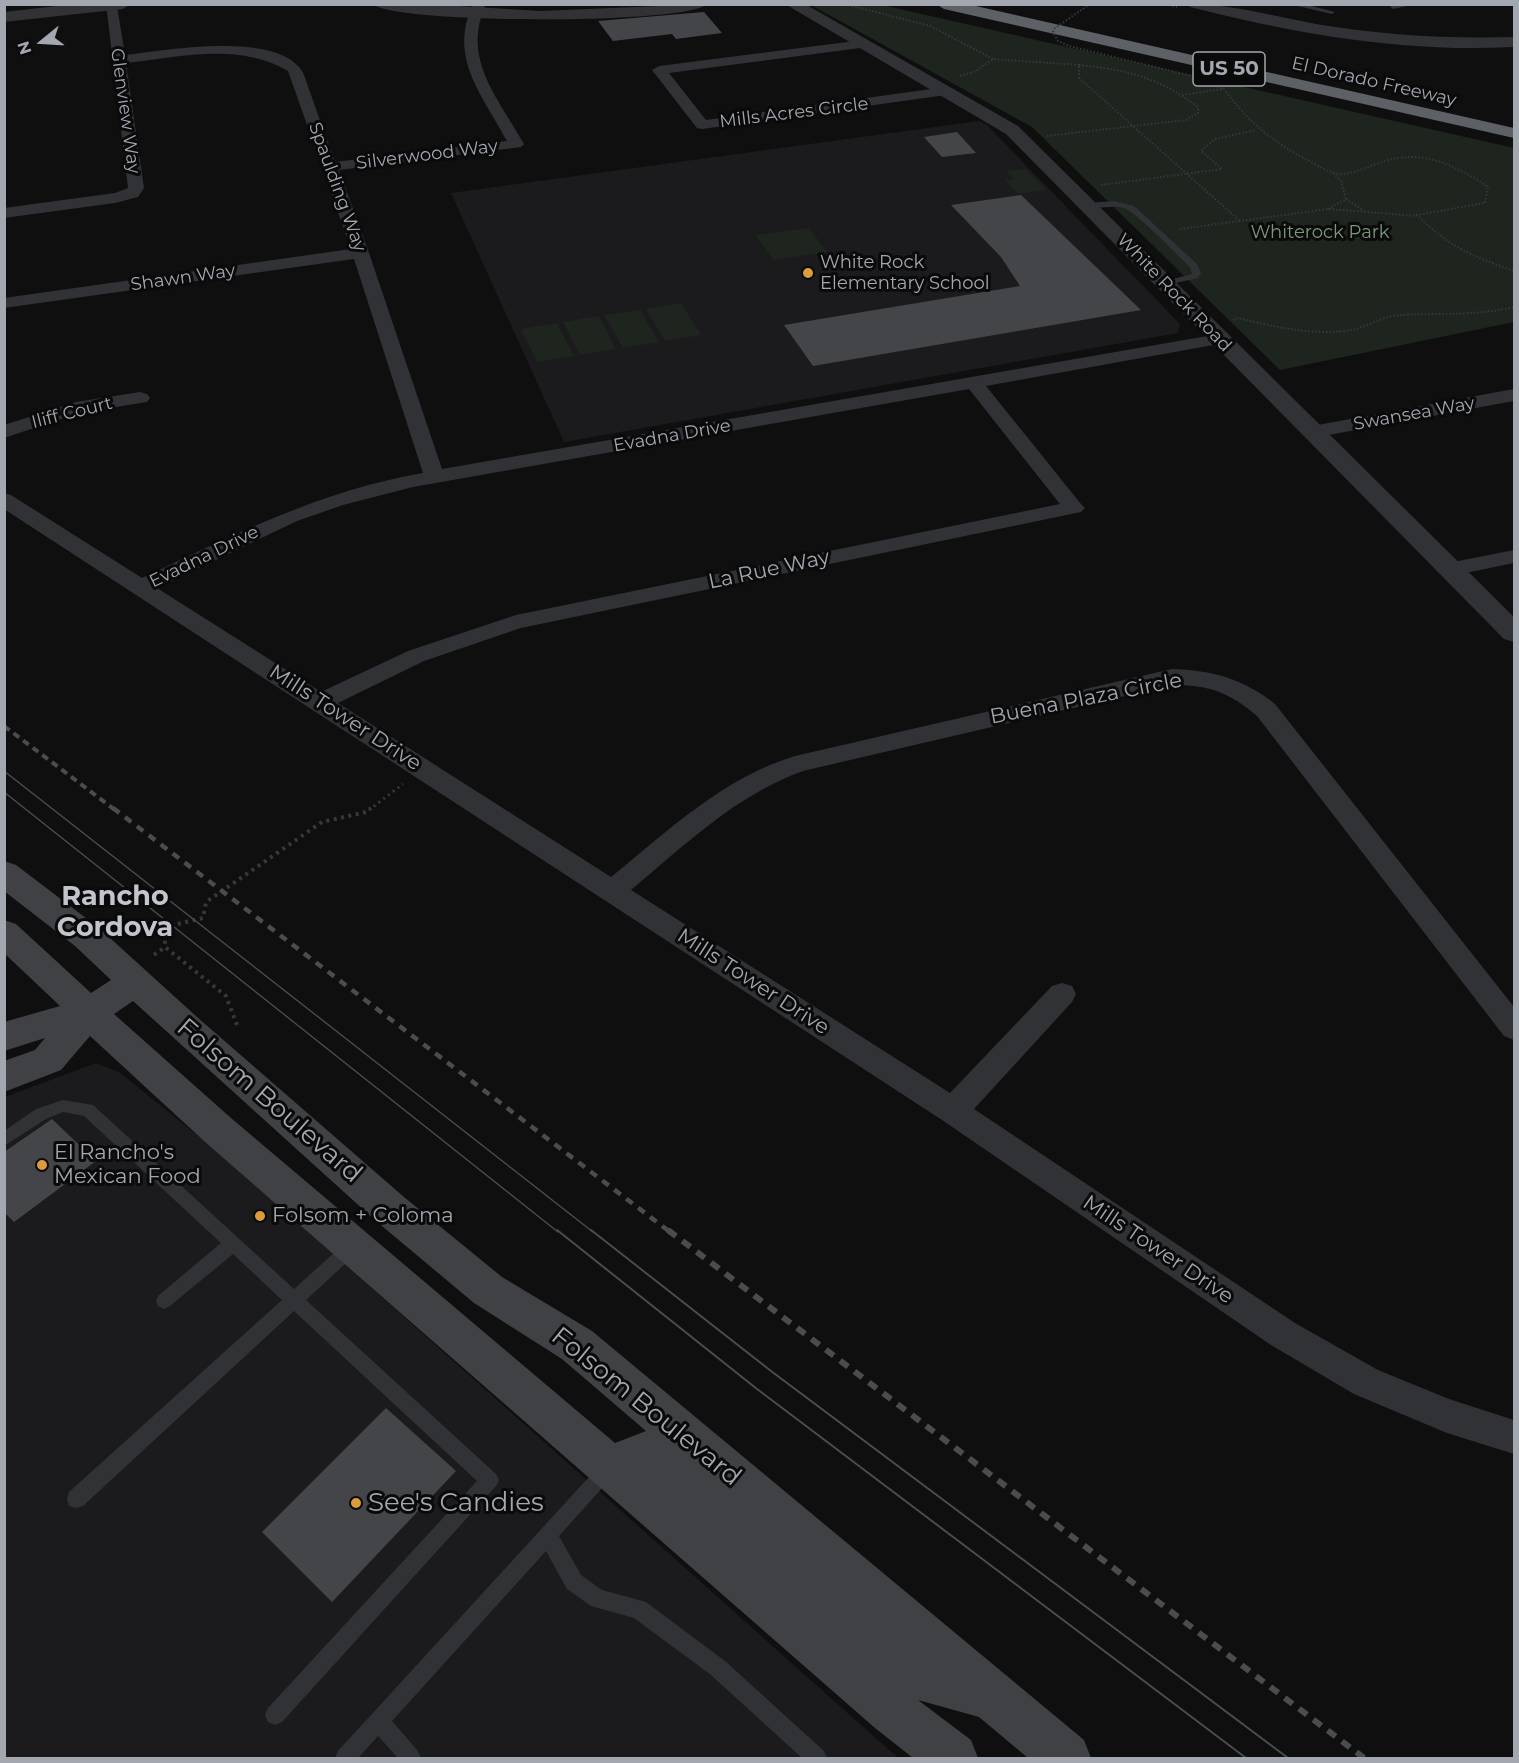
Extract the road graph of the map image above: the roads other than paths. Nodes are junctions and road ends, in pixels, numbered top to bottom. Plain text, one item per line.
1 (381, 4) edge
2 (699, 4) edge
3 (793, 4) edge
4 (944, 4) edge
5 (1196, 4) edge
6 (1292, 4) edge
7 (1328, 4) edge
8 (1391, 4) edge
9 (1414, 4) edge
10 (117, 5) edge
11 (478, 10) edge
12 (4, 17) edge
13 (1515, 42) edge
14 (863, 44) junction
15 (118, 60) junction
16 (949, 84) junction
17 (1515, 133) edge
18 (329, 167) junction
19 (1090, 196) junction
20 (4, 213) edge
21 (361, 254) junction
22 (1166, 284) junction
23 (4, 303) edge
24 (1223, 331) junction
25 (974, 383) junction
26 (1515, 395) edge
27 (140, 398) dead end
28 (4, 432) edge
29 (1312, 432) junction
30 (435, 478) junction
31 (4, 499) edge
32 (1515, 557) edge
33 (1451, 569) junction
34 (141, 587) junction
35 (1515, 633) edge
36 (319, 702) junction
37 (4, 873) edge
38 (612, 891) junction
39 (4, 933) edge
40 (145, 968) junction
41 (1062, 994) dead end
42 (89, 1012) junction
43 (1515, 1028) edge
44 (4, 1037) edge
45 (4, 1077) edge
46 (952, 1111) junction
47 (4, 1140) edge
48 (234, 1243) junction
49 (354, 1245) junction
50 (296, 1299) junction
51 (164, 1301) dead end
52 (1515, 1437) edge
53 (610, 1467) junction
54 (76, 1499) dead end
55 (548, 1535) junction
56 (989, 1695) junction
57 (275, 1715) dead end
58 (379, 1722) junction
59 (345, 1758) edge
60 (411, 1758) edge
61 (817, 1758) edge
62 (953, 1758) edge
63 (1066, 1758) edge

1 - 11 street
2 - 11 street
3 - 14 street, White Rock Road
4 - 17 highway, El Dorado Freeway / US 50
5 - 13 street
6 - 7 lane
8 - 9 lane
10 - 12 street
10 - 15 street, Glenview Way
11 - 18 street, Silverwood Way
14 - 16 street, White Rock Road
14 - 16 street, Mills Acres Circle
15 - 18 street, Spaulding Way
15 - 20 street, Glenview Way
16 - 19 street, White Rock Road
18 - 21 street, Spaulding Way
19 - 22 street, White Rock Road
19 - 22 lane
21 - 23 street, Shawn Way
21 - 30 street, Spaulding Way
22 - 24 street, White Rock Road
24 - 25 street, Evadna Drive
24 - 29 street, White Rock Road
25 - 30 street, Evadna Drive
25 - 36 street, La Rue Way
26 - 29 street, Swansea Way
27 - 28 street, Iliff Court
29 - 33 street, White Rock Road
30 - 34 street, Evadna Drive
31 - 34 street, Mills Tower Drive
32 - 33 street
33 - 35 street, White Rock Road
34 - 36 street, Mills Tower Drive
36 - 38 street, Mills Tower Drive
37 - 40 main road, Folsom Boulevard
38 - 43 street, Buena Plaza Circle
38 - 46 street, Mills Tower Drive
39 - 42 main road
40 - 42 main road
40 - 56 main road, Folsom Boulevard
41 - 46 street
42 - 44 main road
42 - 45 main road
42 - 49 main road
46 - 52 street, Mills Tower Drive
47 - 48 lane
48 - 50 lane
48 - 51 lane
49 - 50 lane
49 - 53 main road
50 - 54 lane
50 - 57 lane
53 - 55 lane
53 - 56 main road
53 - 62 main road
55 - 58 lane
55 - 61 lane
56 - 63 main road, Folsom Boulevard
58 - 59 lane
58 - 60 lane

